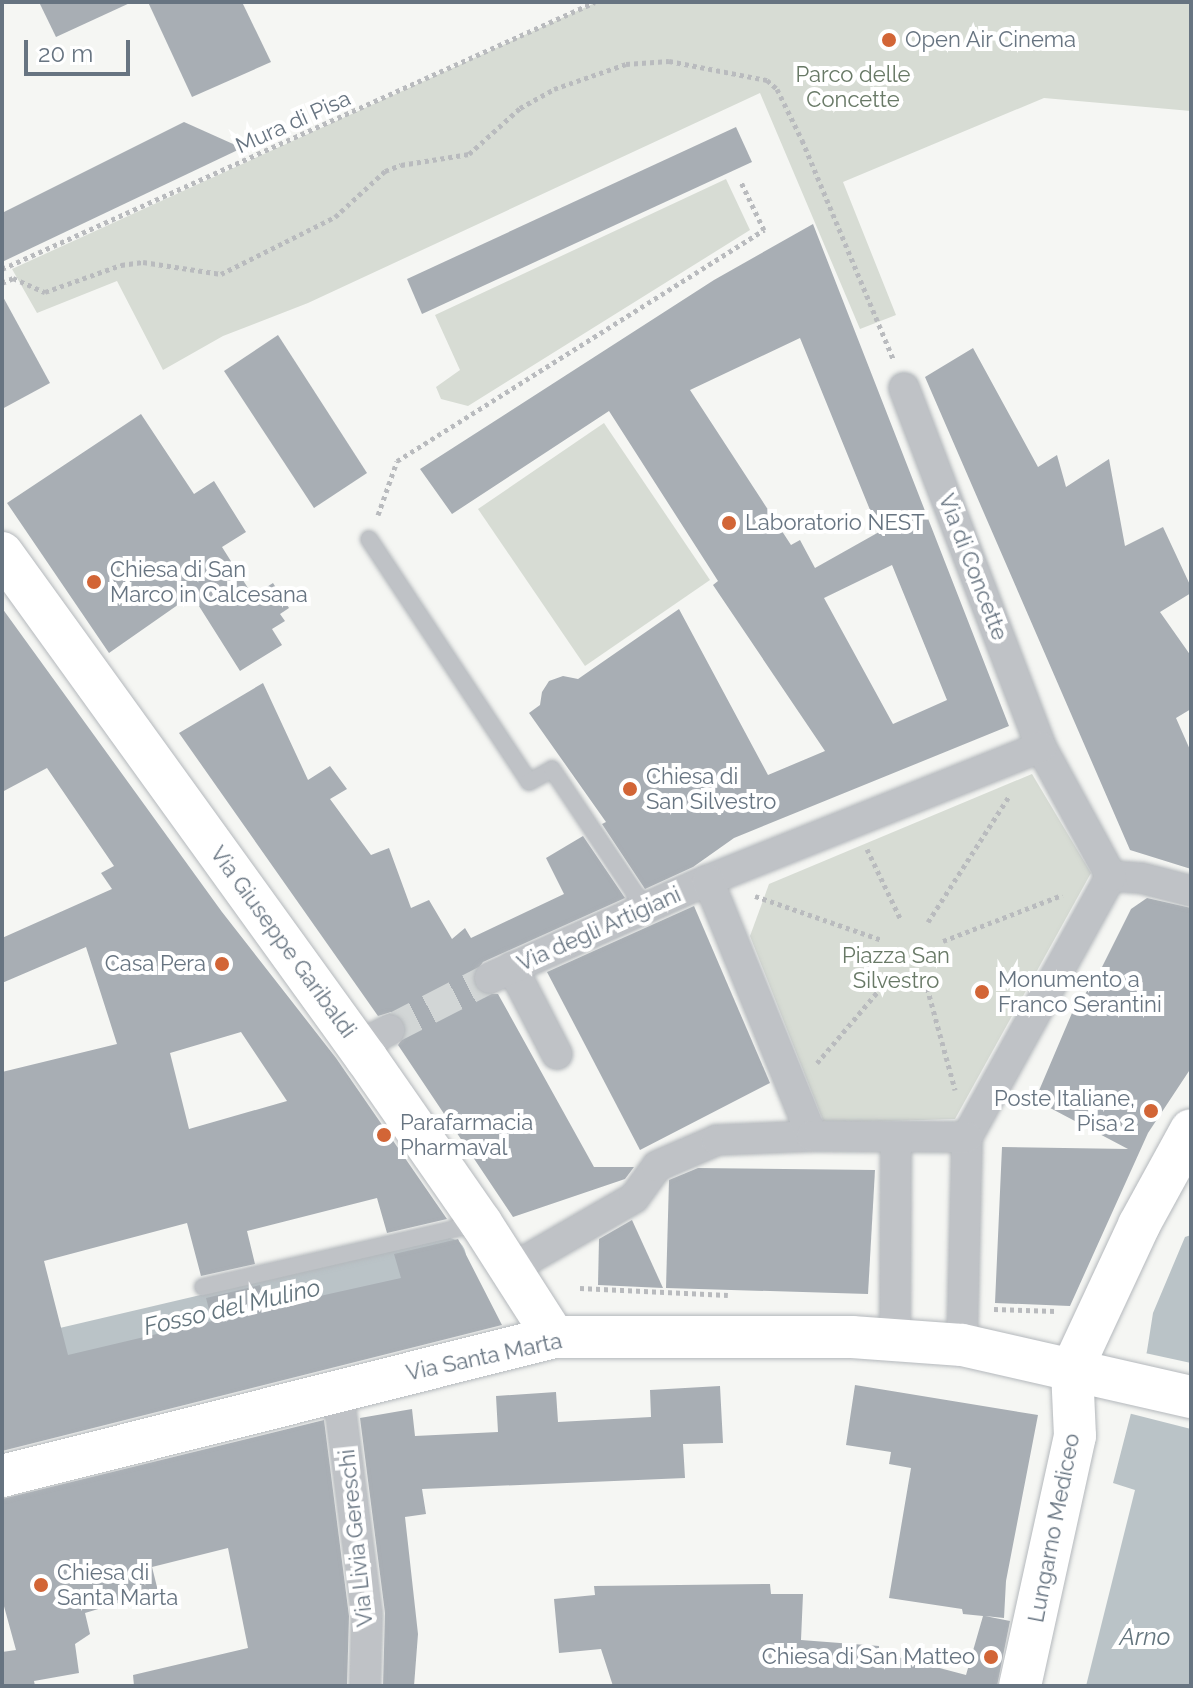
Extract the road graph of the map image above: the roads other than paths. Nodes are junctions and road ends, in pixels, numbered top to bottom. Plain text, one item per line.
1 (904, 388) road end
2 (369, 539) road end
3 (2, 553) edge
4 (1041, 747) junction
5 (1111, 876) junction
6 (708, 880) junction
7 (1191, 891) edge
8 (644, 907) junction
9 (557, 1054) dead end
10 (1191, 1130) edge
11 (812, 1136) junction
12 (967, 1137) junction
13 (896, 1138) junction
14 (481, 1223) junction
15 (511, 1269) junction
16 (203, 1287) dead end
17 (554, 1337) junction
18 (895, 1339) junction
19 (962, 1345) junction
20 (1072, 1369) junction
21 (338, 1391) junction
22 (1191, 1397) edge
23 (2, 1476) edge
24 (365, 1686) edge
25 (1020, 1686) edge

1 - 4 street, Via di Concette
2 - 8 lane
3 - 14 street, Via Giuseppe Garibaldi
4 - 5 street
4 - 6 street
5 - 7 street
5 - 12 street
6 - 8 street, Via degli Artigiani
6 - 11 street
8 - 9 street, Via degli Artigiani
10 - 20 street
11 - 13 street
11 - 15 street
12 - 13 street
12 - 19 street
13 - 18 street
14 - 15 street, Via Giuseppe Garibaldi
14 - 16 lane
15 - 17 street, Via Giuseppe Garibaldi
17 - 18 street, Via Santa Marta
17 - 21 street, Via Santa Marta
18 - 19 street, Via Santa Marta
19 - 20 street, Via Santa Marta
20 - 22 street, Via Santa Marta
20 - 25 street, Lungarno Mediceo
21 - 23 street, Via Santa Marta
21 - 24 street, Via Livia Gereschi

